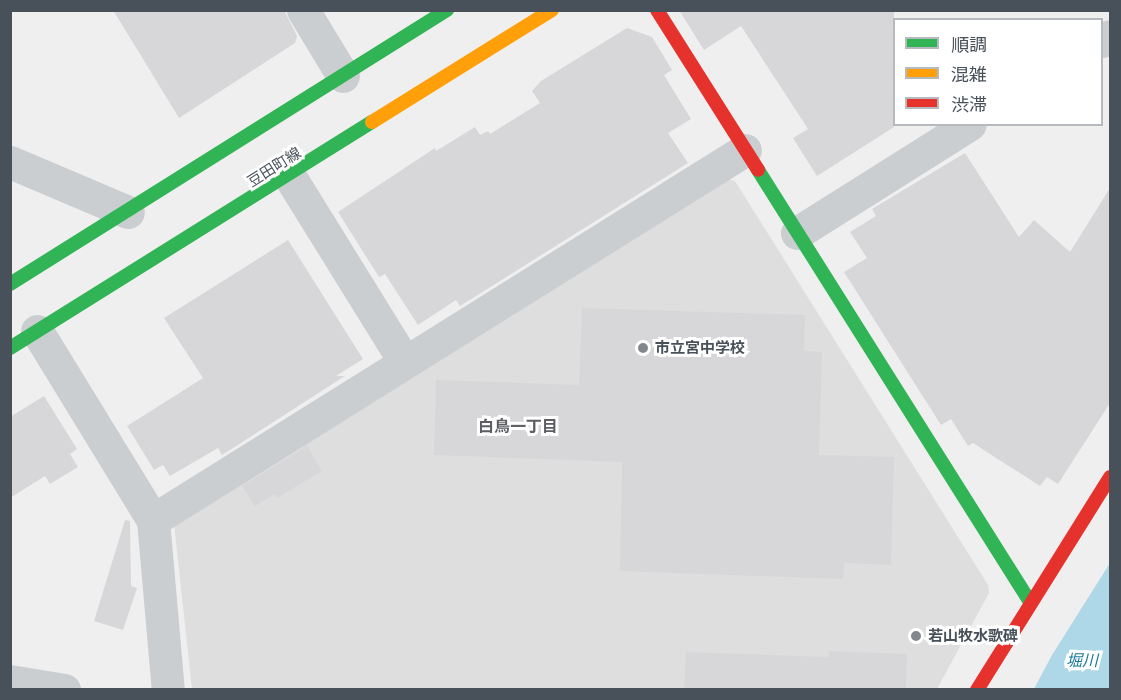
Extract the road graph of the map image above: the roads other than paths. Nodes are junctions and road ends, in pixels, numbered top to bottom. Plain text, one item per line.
1 (303, 10) edge
2 (447, 10) edge
3 (552, 10) edge
4 (657, 10) edge
5 (343, 76) junction
6 (967, 126) edge
7 (745, 150) junction
8 (10, 162) edge
9 (290, 177) junction
10 (128, 212) junction
11 (797, 233) junction
12 (10, 284) edge
13 (24, 340) edge
14 (404, 361) junction
15 (1110, 477) edge
16 (153, 520) junction
17 (1030, 602) junction
18 (10, 681) edge
19 (64, 690) edge
20 (168, 690) edge
21 (977, 690) edge

1 - 5 street
2 - 5 street
3 - 9 street, 豆田町線
4 - 7 street
5 - 10 street
6 - 11 street
7 - 11 street
7 - 14 street
8 - 10 street
9 - 13 street, 豆田町線
9 - 14 street
10 - 12 street
11 - 17 street
13 - 16 street
14 - 16 street
15 - 17 street
16 - 20 street
17 - 21 street
18 - 19 street

